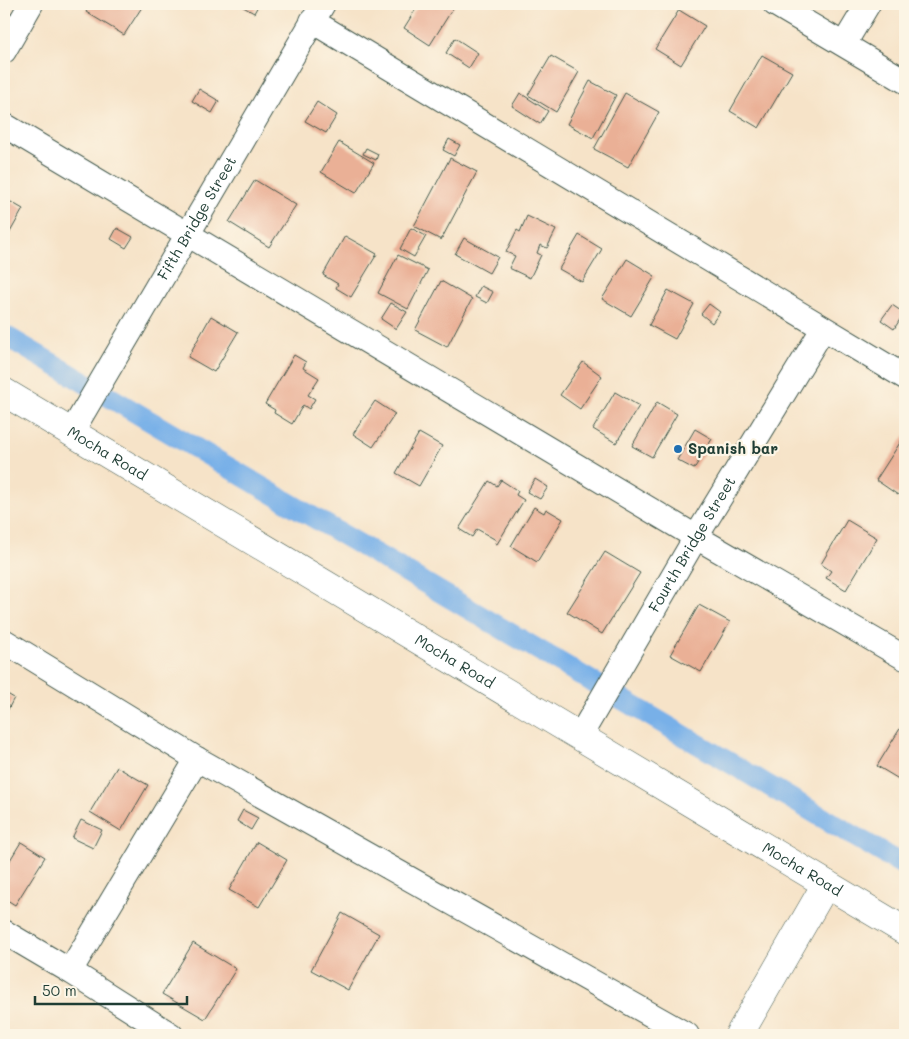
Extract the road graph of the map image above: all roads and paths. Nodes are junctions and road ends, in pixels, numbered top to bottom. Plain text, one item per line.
1 (31, 4) edge
2 (775, 4) edge
3 (868, 4) edge
4 (318, 12) edge
5 (844, 44) junction
6 (4, 51) edge
7 (905, 81) edge
8 (4, 125) edge
9 (187, 234) junction
10 (823, 329) junction
11 (905, 377) edge
12 (4, 392) edge
13 (71, 433) junction
14 (696, 537) junction
15 (4, 641) edge
16 (905, 658) edge
17 (586, 725) junction
18 (196, 759) junction
19 (826, 884) junction
20 (905, 931) edge
21 (4, 932) edge
22 (70, 971) junction
23 (171, 1035) edge
24 (687, 1035) edge
25 (739, 1035) edge

1 - 6 street
2 - 5 street
3 - 5 street
4 - 9 street, Fifth Bridge Street
4 - 10 street
5 - 7 street
8 - 9 street
9 - 13 street, Fifth Bridge Street
9 - 14 street
10 - 11 street
10 - 14 street, Fourth Bridge Street
12 - 13 street, Mocha Road
13 - 17 street, Mocha Road
14 - 16 street
14 - 17 street, Fourth Bridge Street
15 - 18 street
17 - 19 street, Mocha Road
18 - 22 street
18 - 24 street
19 - 20 street, Mocha Road
19 - 25 street
21 - 22 street
22 - 23 street

